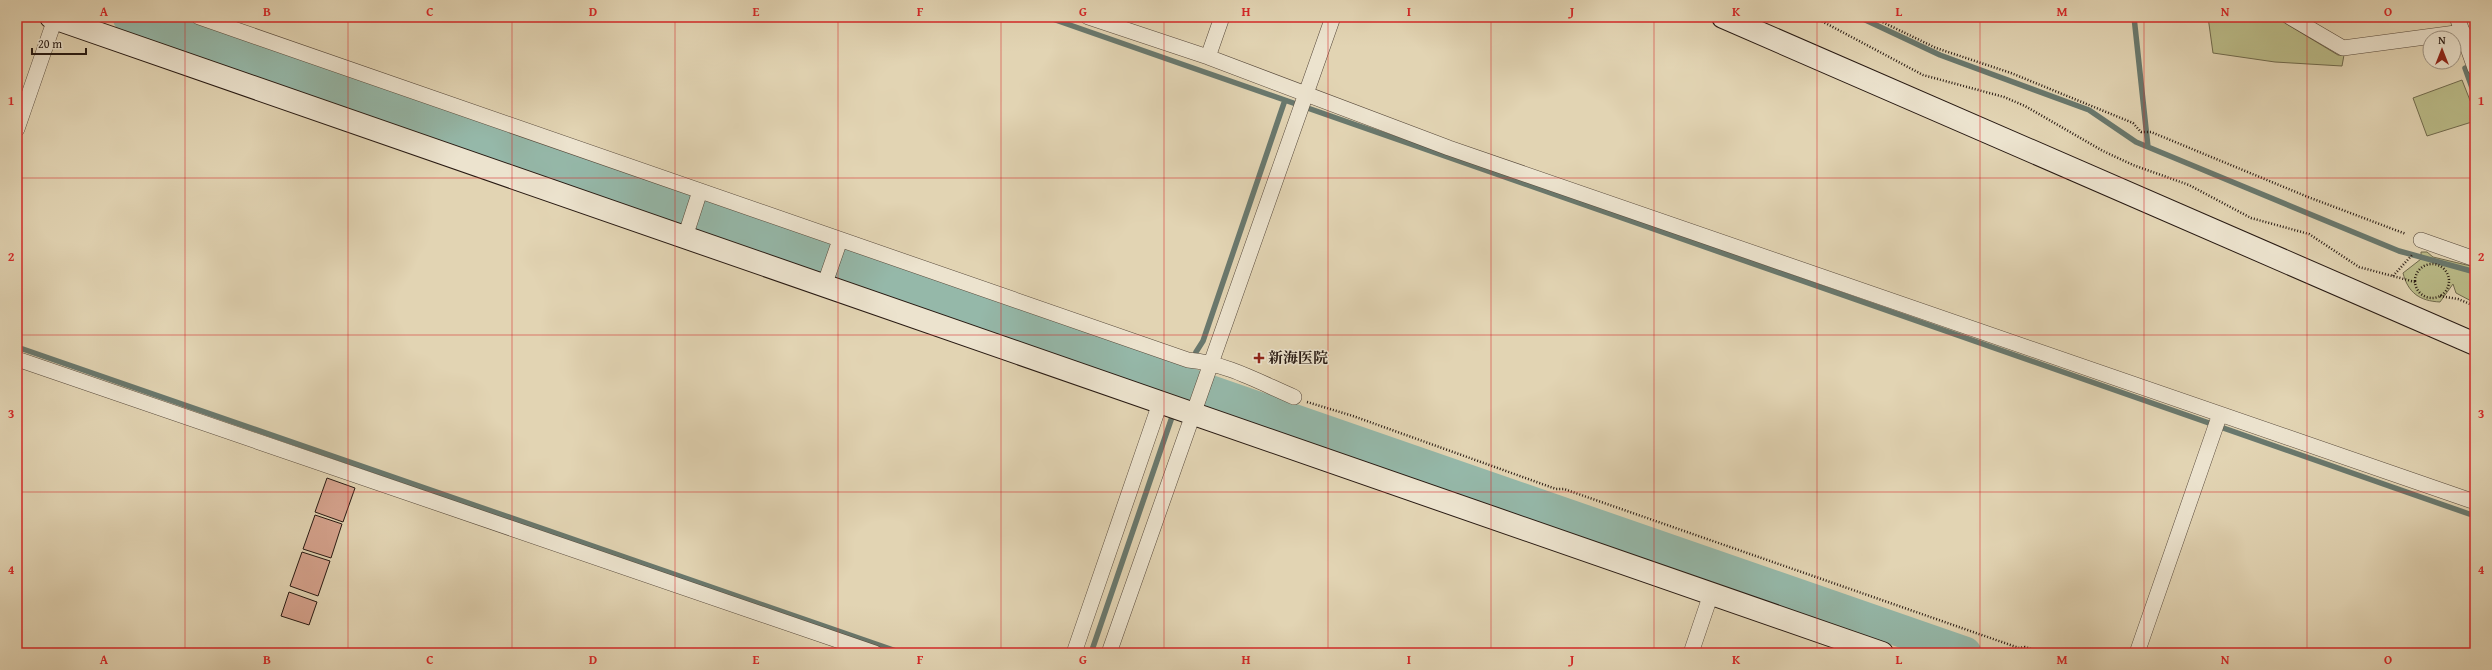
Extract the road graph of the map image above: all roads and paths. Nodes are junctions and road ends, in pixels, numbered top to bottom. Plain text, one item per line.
1 (199, 17) edge
2 (1088, 17) edge
3 (1222, 17) edge
4 (1333, 17) edge
5 (1723, 17) edge
6 (1814, 17) edge
7 (1872, 17) edge
8 (2290, 17) edge
9 (2457, 17) edge
10 (53, 18) edge
11 (1131, 24) edge
12 (2461, 30) edge
13 (2462, 32) edge
14 (2422, 37) edge
15 (1208, 57) junction
16 (2475, 68) edge
17 (1302, 103) junction
18 (17, 129) edge
19 (699, 194) junction
20 (688, 230) junction
21 (2421, 240) joint
22 (838, 243) junction
23 (2409, 258) dead end
24 (2475, 259) edge
25 (2393, 276) junction
26 (826, 279) junction
27 (2415, 282) junction
28 (2440, 296) junction
29 (2475, 306) edge
30 (2475, 344) edge
31 (17, 359) edge
32 (1209, 367) junction
33 (1294, 397) joint
34 (1160, 403) junction
35 (1195, 407) junction
36 (2219, 416) junction
37 (2475, 502) edge
38 (1711, 594) junction
39 (875, 653) edge
40 (1074, 653) edge
41 (1109, 653) edge
42 (1690, 653) edge
43 (1882, 653) edge
44 (2042, 653) edge
45 (2137, 653) edge

1 - 19 street
2 - 11 street
3 - 15 street
4 - 17 street
5 - 30 street
6 - 25 path
7 - 21 path
8 - 14 street
9 - 12 street
10 - 18 street
10 - 20 street
11 - 15 street
13 - 16 street
15 - 17 street
17 - 32 street
17 - 36 street
19 - 20 street
19 - 22 street
20 - 26 street
21 - 24 street
22 - 26 street
22 - 32 street
23 - 25 path
25 - 27 path
26 - 34 street
27 - 28 path
27 - 28 path
28 - 29 path
31 - 39 street
32 - 33 street
32 - 35 street
33 - 44 path
34 - 35 street
34 - 40 street
35 - 38 street
35 - 41 street
36 - 37 street
36 - 45 street
38 - 42 street
38 - 43 street

